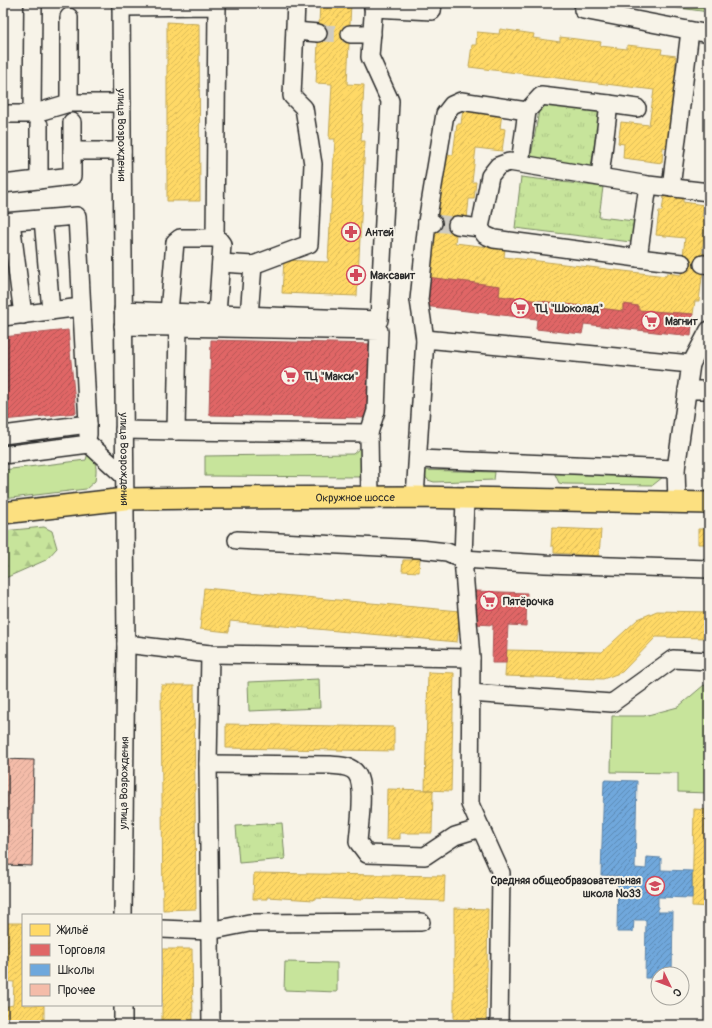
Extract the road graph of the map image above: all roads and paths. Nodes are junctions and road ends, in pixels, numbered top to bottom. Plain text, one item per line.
1 (33, 3) edge
2 (296, 3) edge
3 (433, 3) edge
4 (121, 5) edge
5 (374, 6) edge
6 (583, 10) dead end
7 (70, 17) dead end
8 (690, 31) junction
9 (295, 32) junction
10 (318, 33) tunnel mouth
11 (350, 34) tunnel mouth
12 (372, 34) junction
13 (709, 34) edge
14 (69, 103) junction
15 (122, 103) junction
16 (609, 104) junction
17 (637, 108) dead end
18 (527, 111) junction
19 (3, 114) edge
20 (36, 120) junction
21 (72, 122) dead end
22 (72, 151) junction
23 (122, 151) junction
24 (520, 163) junction
25 (600, 176) junction
26 (39, 180) junction
27 (3, 184) edge
28 (648, 185) junction
29 (671, 188) junction
30 (709, 192) edge
31 (43, 219) junction
32 (7, 222) edge
33 (457, 225) tunnel mouth
34 (480, 228) junction
35 (215, 238) junction
36 (638, 258) junction
37 (221, 263) junction
38 (682, 263) dead end
39 (253, 265) junction
40 (81, 307) junction
41 (51, 311) junction
42 (169, 312) junction
43 (217, 314) junction
44 (23, 315) junction
45 (249, 316) junction
46 (3, 317) edge
47 (123, 318) junction
48 (178, 327) junction
49 (709, 330) edge
50 (425, 339) junction
51 (691, 364) junction
52 (687, 390) junction
53 (709, 390) edge
54 (88, 424) junction
55 (124, 430) junction
56 (176, 431) junction
57 (369, 433) junction
58 (3, 435) edge
59 (89, 444) junction
60 (3, 455) edge
61 (418, 459) junction
62 (676, 469) junction
63 (124, 476) junction
64 (370, 497) junction
65 (415, 497) junction
66 (465, 499) junction
67 (125, 500) junction
68 (677, 503) junction
69 (709, 504) edge
70 (3, 513) edge
71 (237, 540) dead end
72 (463, 559) junction
73 (709, 569) edge
74 (126, 644) junction
75 (210, 654) junction
76 (471, 658) junction
77 (709, 661) edge
78 (470, 693) junction
79 (208, 764) junction
80 (481, 828) junction
81 (123, 914) edge
82 (421, 922) dead end
83 (162, 929) edge
84 (209, 931) junction
85 (123, 1006) edge
86 (123, 1025) edge
87 (211, 1025) edge
88 (499, 1025) edge

1 - 20 street
2 - 9 street
3 - 5 street
4 - 15 street, улица Возрождения
4 - 35 street
5 - 12 street
6 - 8 street
7 - 14 street
8 - 13 street
8 - 29 street
9 - 10 street
9 - 39 street
11 - 12 street
12 - 45 street
14 - 15 street
14 - 20 street
15 - 23 street, улица Возрождения
16 - 17 street
16 - 18 street
16 - 25 street
18 - 24 street
18 - 50 street
19 - 20 street
20 - 26 street
21 - 22 street
22 - 23 street
22 - 26 street
23 - 47 street, улица Возрождения
24 - 25 street
24 - 34 street
25 - 28 street
26 - 27 street
28 - 29 street
28 - 36 street
29 - 30 street
31 - 32 street
31 - 40 street
31 - 41 street
32 - 44 street
33 - 34 street
34 - 36 street
35 - 37 street
35 - 42 street
36 - 38 street
37 - 39 street
37 - 43 street
39 - 45 street
40 - 41 street
40 - 54 street
41 - 44 street
42 - 43 street
42 - 47 street
43 - 45 street
44 - 46 street
47 - 48 street
47 - 55 street, улица Возрождения
48 - 56 street
48 - 57 street
49 - 51 street
50 - 51 street
50 - 61 street
51 - 52 street
52 - 53 street
52 - 62 street
54 - 58 street
54 - 59 street
55 - 56 street
55 - 63 street, улица Возрождения
56 - 57 street
57 - 64 street
59 - 60 street
59 - 63 street
61 - 62 street
61 - 65 street
62 - 68 street
63 - 67 street, улица Возрождения
64 - 65 main road, Окружное шоссе
64 - 67 main road, Окружное шоссе
65 - 66 main road, Окружное шоссе
66 - 68 main road, Окружное шоссе
66 - 72 street
67 - 70 main road, Окружное шоссе
67 - 74 street, улица Возрождения
68 - 69 main road, Окружное шоссе
71 - 72 street
72 - 73 street
72 - 76 street
74 - 75 street
74 - 81 street, улица Возрождения
75 - 76 street
75 - 79 street
76 - 78 street
77 - 78 street
78 - 80 street
79 - 80 street
79 - 84 street
80 - 88 street
82 - 84 street
83 - 84 street
84 - 87 street
85 - 86 street

